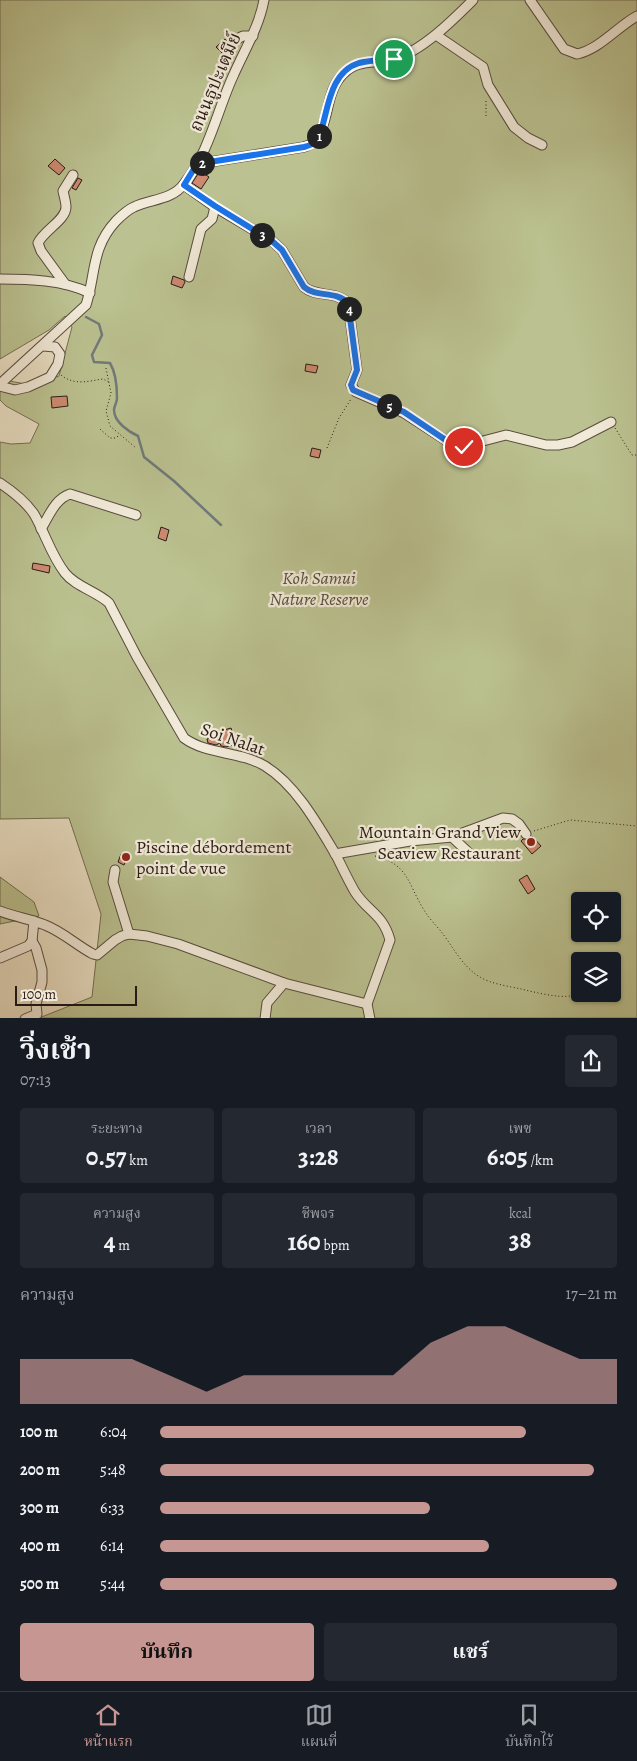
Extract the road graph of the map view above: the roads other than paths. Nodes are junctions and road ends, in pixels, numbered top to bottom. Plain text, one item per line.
1 (264, 0) edge
2 (473, 0) edge
3 (530, 0) edge
4 (637, 16) edge
5 (436, 35) junction
6 (252, 36) junction
7 (233, 41) dead end
8 (542, 144) dead end
9 (197, 164) junction
10 (73, 175) dead end
11 (184, 185) junction
12 (215, 206) junction
13 (189, 277) dead end
14 (0, 279) edge
15 (65, 284) junction
16 (90, 293) junction
17 (43, 346) junction
18 (0, 385) edge
19 (611, 422) road end
20 (0, 483) edge
21 (136, 514) dead end
22 (41, 529) junction
23 (526, 834) road end
24 (452, 836) junction
25 (469, 853) dead end
26 (335, 854) junction
27 (115, 870) dead end
28 (0, 911) edge
29 (34, 921) junction
30 (128, 934) junction
31 (32, 941) junction
32 (0, 958) edge
33 (284, 983) junction
34 (367, 1004) junction
35 (25, 1018) edge
36 (265, 1018) edge
37 (370, 1018) edge

1 - 6 street, ถนนธูปะเตมีย์
2 - 5 street
3 - 4 street
5 - 8 street
5 - 9 street
6 - 7 street
6 - 9 street, ถนนธูปะเตมีย์
9 - 11 street, ถนนธูปะเตมีย์
10 - 15 street
11 - 12 street
11 - 16 street, ถนนธูปะเตมีย์
12 - 13 street
12 - 19 street
14 - 15 street
15 - 16 street
16 - 17 street, ถนนธูปะเตมีย์
17 - 18 street, ถนนธูปะเตมีย์
17 - 18 street
20 - 22 street, Soi Nalat
21 - 22 street
22 - 26 street, Soi Nalat
23 - 24 street
24 - 25 street
24 - 26 street
26 - 34 street, Soi Nalat
27 - 30 street
28 - 29 street
29 - 30 street
29 - 31 street
30 - 33 street
31 - 32 street
31 - 35 street
33 - 34 street
33 - 36 street
34 - 37 street

